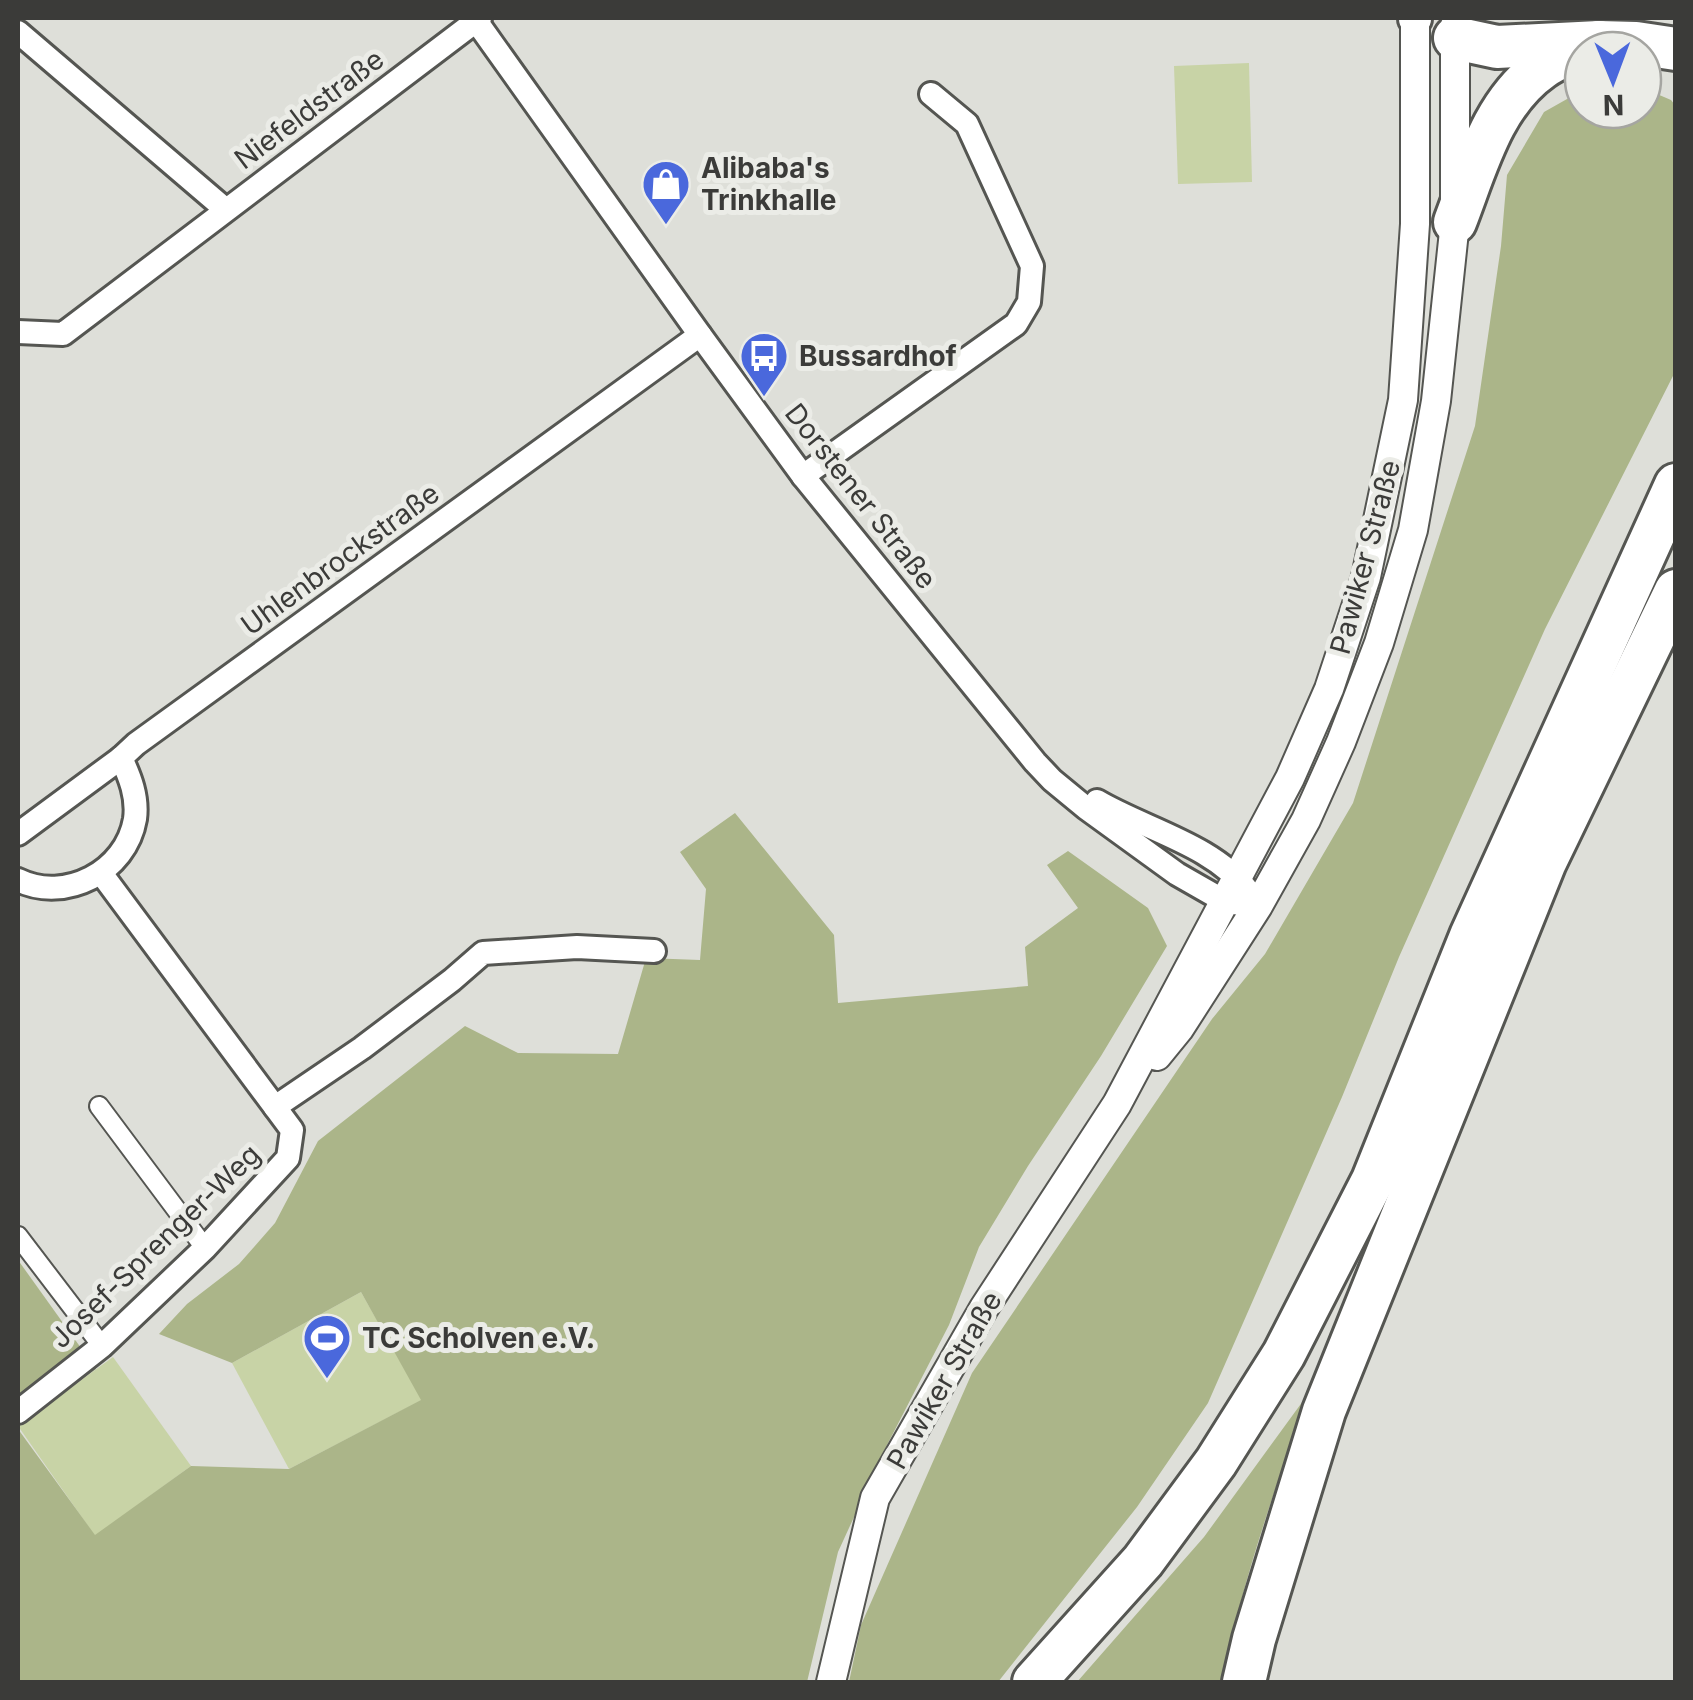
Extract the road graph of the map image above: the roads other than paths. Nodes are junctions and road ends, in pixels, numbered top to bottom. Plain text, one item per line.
1 (476, 18) edge
2 (1416, 18) edge
3 (1455, 28) edge
4 (18, 32) edge
5 (1563, 44) edge
6 (1563, 56) edge
7 (931, 94) dead end
8 (225, 209) junction
9 (1456, 222) junction
10 (18, 332) edge
11 (700, 335) junction
12 (804, 476) junction
13 (1675, 485) edge
14 (1676, 591) edge
15 (121, 758) junction
16 (18, 834) edge
17 (101, 872) junction
18 (18, 880) edge
19 (1232, 890) junction
20 (1258, 906) junction
21 (654, 951) dead end
22 (1117, 1104) junction
23 (99, 1106) dead end
24 (275, 1106) junction
25 (18, 1236) edge
26 (205, 1248) junction
27 (102, 1346) junction
28 (18, 1412) edge
29 (831, 1682) edge
30 (1034, 1682) edge
31 (1244, 1682) edge

1 - 8 street, Niefeldstraße
1 - 11 street, Dorstener Straße
2 - 3 street, Pawiker Straße
2 - 19 street, Pawiker Straße
3 - 5 highway
3 - 9 street, Pawiker Straße
4 - 8 street, Niefeldstraße
6 - 9 highway
7 - 12 street
8 - 10 street, Niefeldstraße
9 - 20 street, Pawiker Straße
11 - 12 street, Dorstener Straße
11 - 15 street, Uhlenbrockstraße
12 - 19 street, Dorstener Straße
13 - 30 highway
14 - 31 highway
15 - 16 street, Uhlenbrockstraße
15 - 17 street
17 - 18 street
17 - 24 street, Josef-Sprenger-Weg
19 - 20 street, Dorstener Straße
19 - 22 street, Pawiker Straße
20 - 22 street, Pawiker Straße
21 - 24 street
22 - 29 street, Pawiker Straße
23 - 26 street
24 - 26 street, Josef-Sprenger-Weg
25 - 27 street
26 - 27 street, Josef-Sprenger-Weg
27 - 28 street, Josef-Sprenger-Weg

